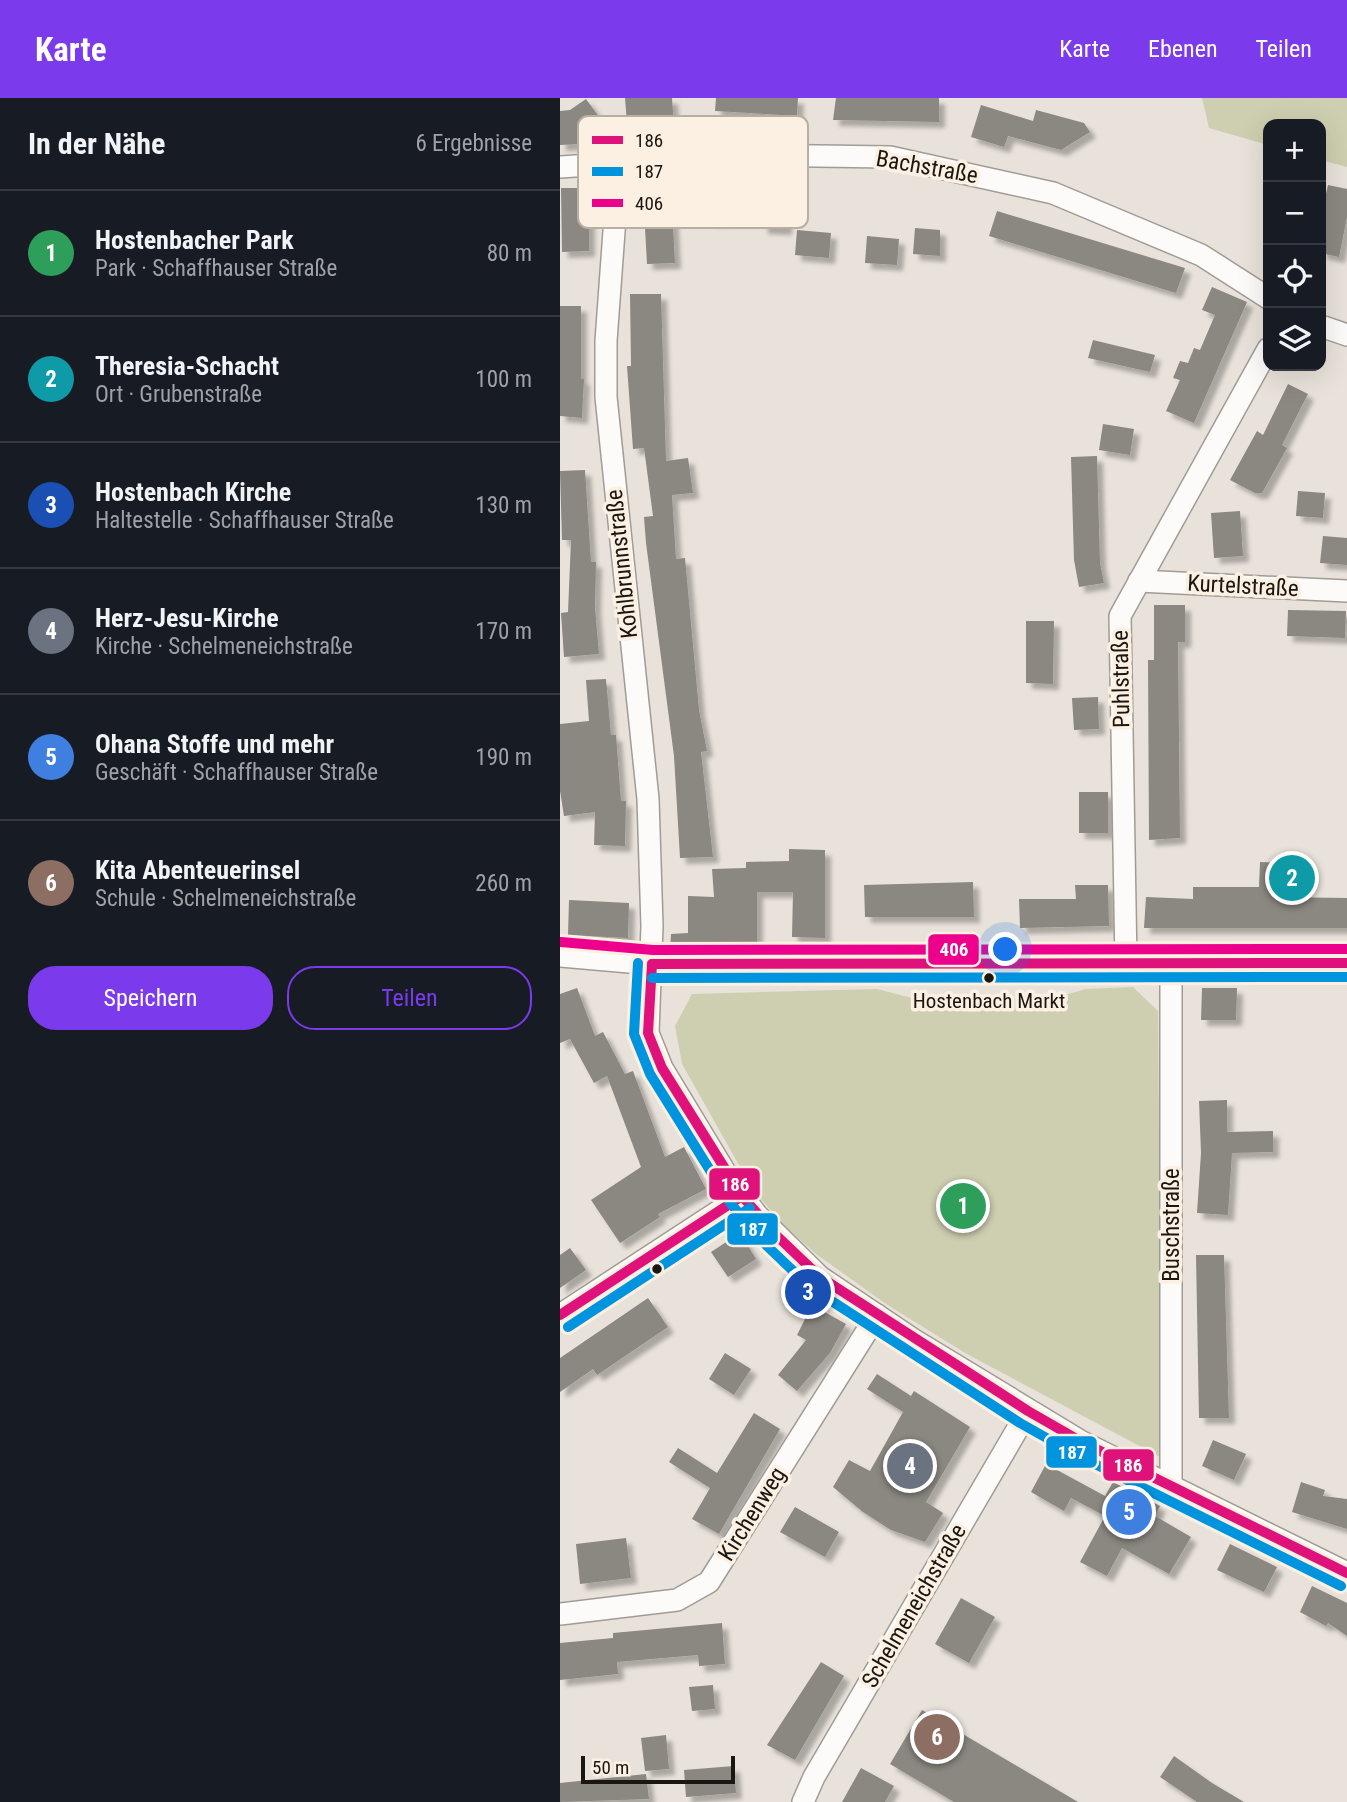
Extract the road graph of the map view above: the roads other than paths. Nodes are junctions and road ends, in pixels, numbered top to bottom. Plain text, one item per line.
1 (808, 156) edge
2 (578, 166) edge
3 (560, 167) edge
4 (614, 228) edge
5 (1263, 295) edge
6 (1326, 328) edge
7 (1347, 335) edge
8 (1263, 358) edge
9 (1139, 581) junction
10 (1347, 591) edge
11 (560, 956) edge
12 (1126, 963) junction
13 (1347, 963) edge
14 (652, 964) junction
15 (1171, 964) junction
16 (742, 1196) junction
17 (560, 1315) edge
18 (877, 1315) junction
19 (1028, 1411) junction
20 (1171, 1487) junction
21 (1347, 1573) edge
22 (560, 1614) edge
23 (803, 1802) edge

1 - 5 street, Bachstraße
2 - 3 street, Bachstraße
4 - 14 street, Kohlbrunnstraße
6 - 7 street
8 - 9 street, Puhlstraße
9 - 10 street, Kurtelstraße
9 - 12 street, Puhlstraße
11 - 14 street
12 - 14 street
12 - 15 street
13 - 15 street
14 - 16 street, Kohlbrunnstraße
15 - 20 street, Buschstraße
16 - 17 street
16 - 18 street, Kohlbrunnstraße
18 - 19 street, Kohlbrunnstraße
18 - 22 street, Kirchenweg
19 - 20 street, Kohlbrunnstraße
19 - 23 street, Schelmeneichstraße
20 - 21 street, Kohlbrunnstraße

